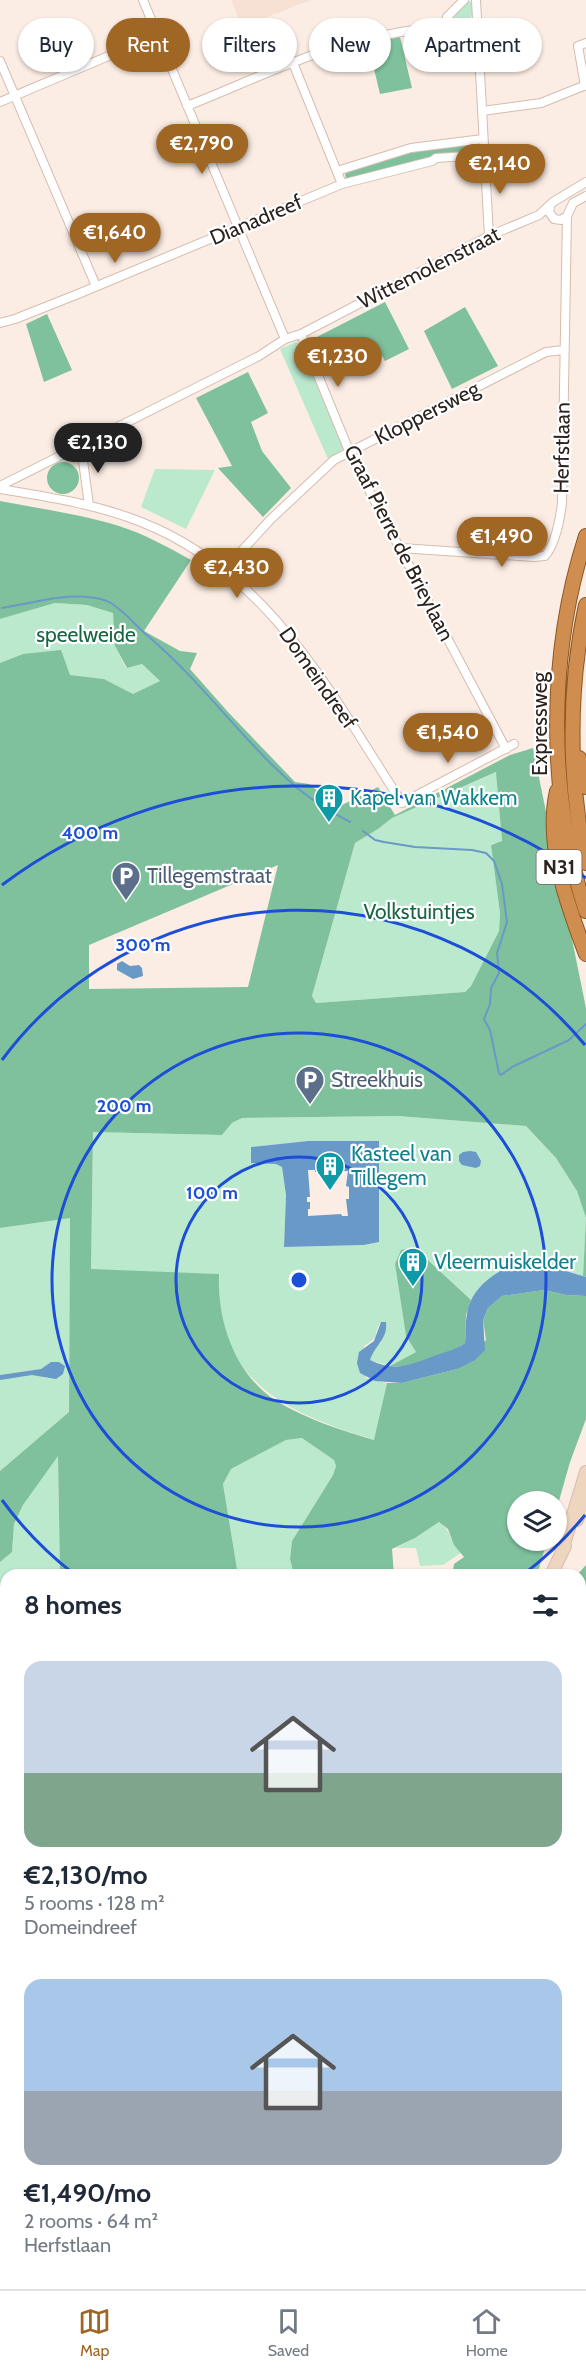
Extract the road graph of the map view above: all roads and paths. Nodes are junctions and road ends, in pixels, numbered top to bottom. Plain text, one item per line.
1 (143, 0) edge
2 (464, 0) edge
3 (476, 0) edge
4 (150, 18) edge
5 (447, 18) edge
6 (477, 18) edge
7 (403, 32) edge
8 (586, 43) edge
9 (106, 57) edge
10 (0, 61) edge
11 (297, 61) edge
12 (173, 72) edge
13 (270, 72) edge
14 (296, 72) edge
15 (480, 72) edge
16 (585, 85) edge
17 (15, 95) junction
18 (0, 102) edge
19 (187, 106) junction
20 (482, 111) junction
21 (483, 139) junction
22 (484, 155) junction
23 (337, 171) junction
24 (586, 182) edge
25 (342, 184) junction
26 (586, 196) edge
27 (559, 200) junction
28 (550, 206) junction
29 (568, 212) junction
30 (539, 215) junction
31 (555, 218) junction
32 (238, 228) junction
33 (567, 229) junction
34 (489, 236) junction
35 (96, 286) junction
36 (0, 323) edge
37 (301, 334) junction
38 (285, 339) junction
39 (564, 350) junction
40 (81, 446) junction
41 (351, 452) junction
42 (0, 488) edge
43 (89, 505) junction
44 (586, 536) edge
45 (401, 548) junction
46 (225, 569) junction
47 (586, 605) edge
48 (573, 742) junction
49 (560, 778) junction
50 (586, 787) edge
51 (402, 803) joint
52 (586, 862) edge
53 (586, 911) edge
54 (586, 954) edge
55 (586, 1472) edge
56 (586, 1499) edge
57 (561, 1554) junction
58 (554, 1569) edge

1 - 4 street
2 - 5 street
3 - 6 street
7 - 11 street
8 - 16 street
9 - 17 street
10 - 17 street
12 - 19 street
13 - 19 street
14 - 23 street
15 - 20 street
16 - 20 street
17 - 18 street
17 - 35 street
19 - 32 street
20 - 21 street
21 - 22 street
21 - 23 street
22 - 25 street, Dianadreef
22 - 34 street
23 - 25 street
24 - 27 street
25 - 32 street, Dianadreef
26 - 29 street
27 - 28 street, Wittemolenstraat
27 - 29 street
28 - 30 street, Wittemolenstraat
28 - 31 street
29 - 31 street
29 - 33 street, Herfstlaan
30 - 31 street, Wittemolenstraat
30 - 34 street, Wittemolenstraat
31 - 33 street
32 - 35 street, Dianadreef
32 - 38 street
33 - 39 street, Herfstlaan
34 - 37 street, Wittemolenstraat
35 - 36 street, Dianadreef
37 - 38 street, Wittemolenstraat
37 - 41 street, Graaf Pierre de Brieylaan
38 - 40 street, Wittemolenstraat
39 - 41 street, Kloppersweg
39 - 45 street, Herfstlaan
40 - 42 street, Wittemolenstraat
40 - 43 street
41 - 45 street, Graaf Pierre de Brieylaan
41 - 46 street, Kloppersweg
42 - 43 street, Domeindreef
43 - 46 street, Domeindreef
44 - 49 highway, Expressweg / N31
45 - 51 street, Graaf Pierre de Brieylaan
46 - 51 street, Domeindreef
47 - 48 highway, Expressweg / N31
48 - 50 highway, N31
48 - 52 highway, Expressweg / N31
49 - 53 highway, Expressweg / N31
49 - 54 highway, N31
55 - 57 main road
56 - 57 main road
57 - 58 main road

